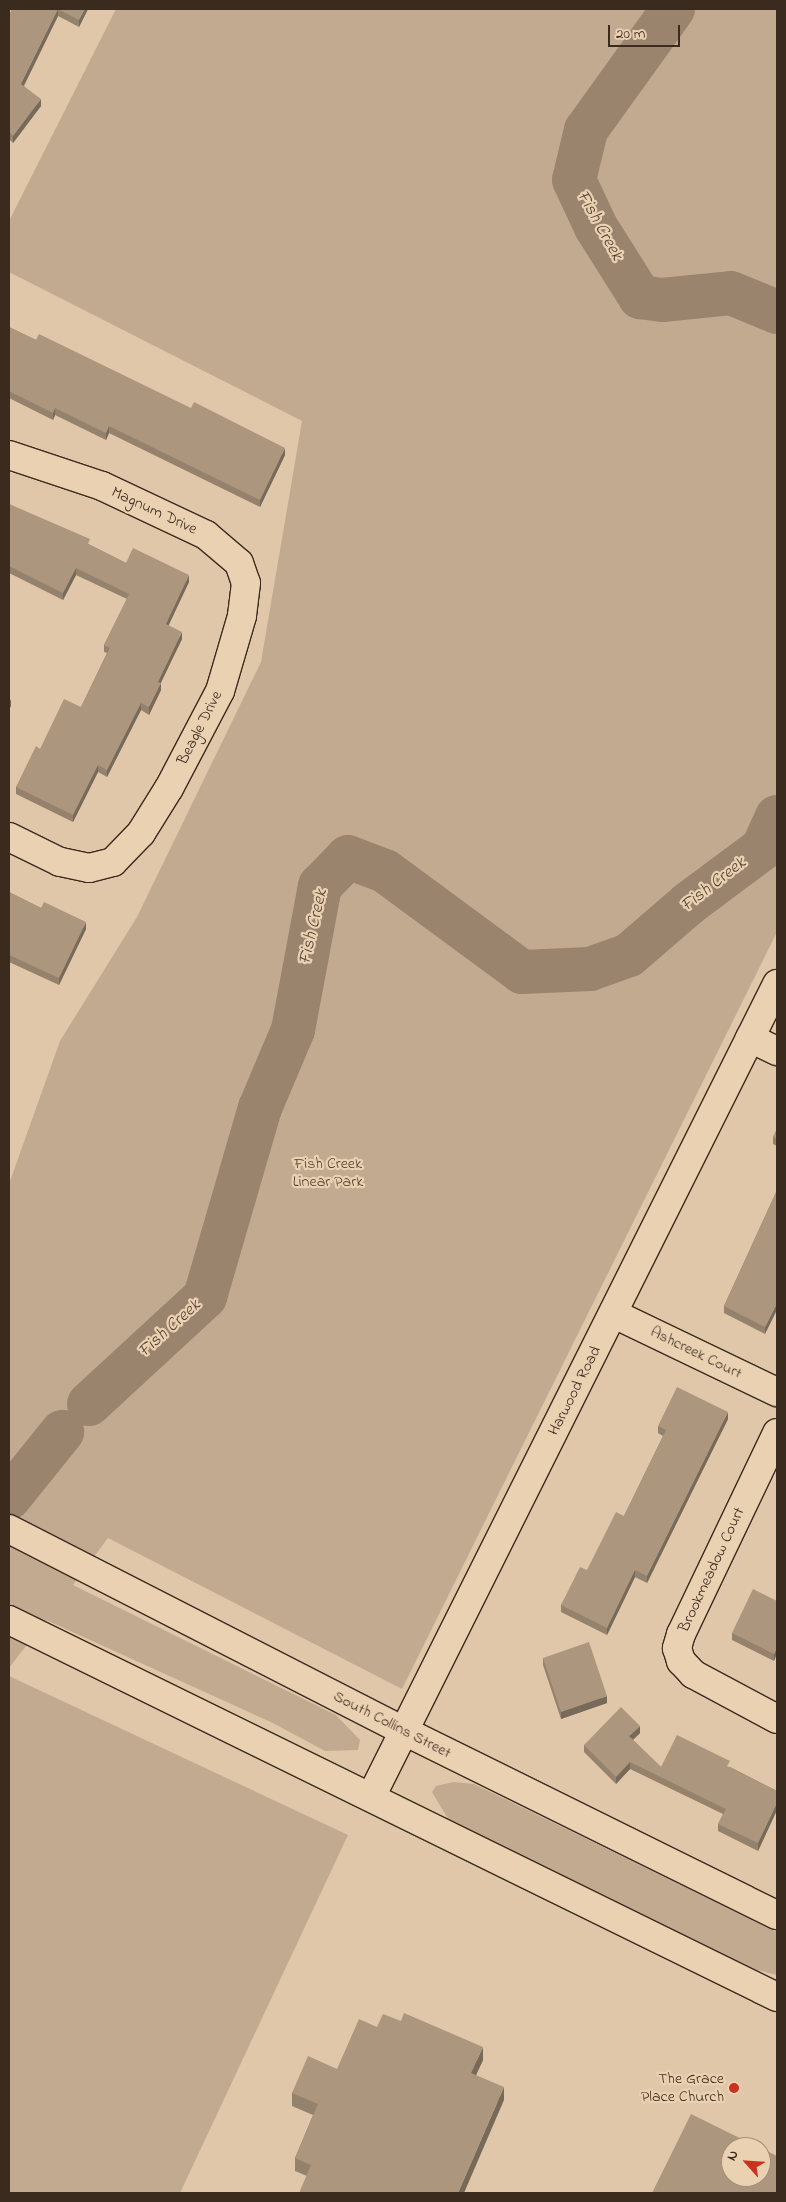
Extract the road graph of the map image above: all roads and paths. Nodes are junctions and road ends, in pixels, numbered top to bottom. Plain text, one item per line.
1 (9, 455) edge
2 (242, 616) joint
3 (9, 837) edge
4 (777, 984) edge
5 (750, 1038) junction
6 (777, 1051) edge
7 (614, 1314) junction
8 (777, 1392) edge
9 (777, 1433) edge
10 (9, 1529) edge
11 (10, 1621) edge
12 (777, 1719) edge
13 (404, 1732) junction
14 (371, 1797) junction
15 (777, 1915) edge
16 (777, 1997) edge

1 - 2 street, Magnum Drive
2 - 3 street, Beagle Drive
4 - 5 street, Harwood Road
5 - 6 street
5 - 7 street, Harwood Road
7 - 8 street, Ashcreek Court
7 - 13 street, Harwood Road
9 - 12 street, Brookmeadow Court
10 - 13 street, South Collins Street
11 - 14 street
13 - 14 street, Harwood Road
13 - 15 street, South Collins Street
14 - 16 street

